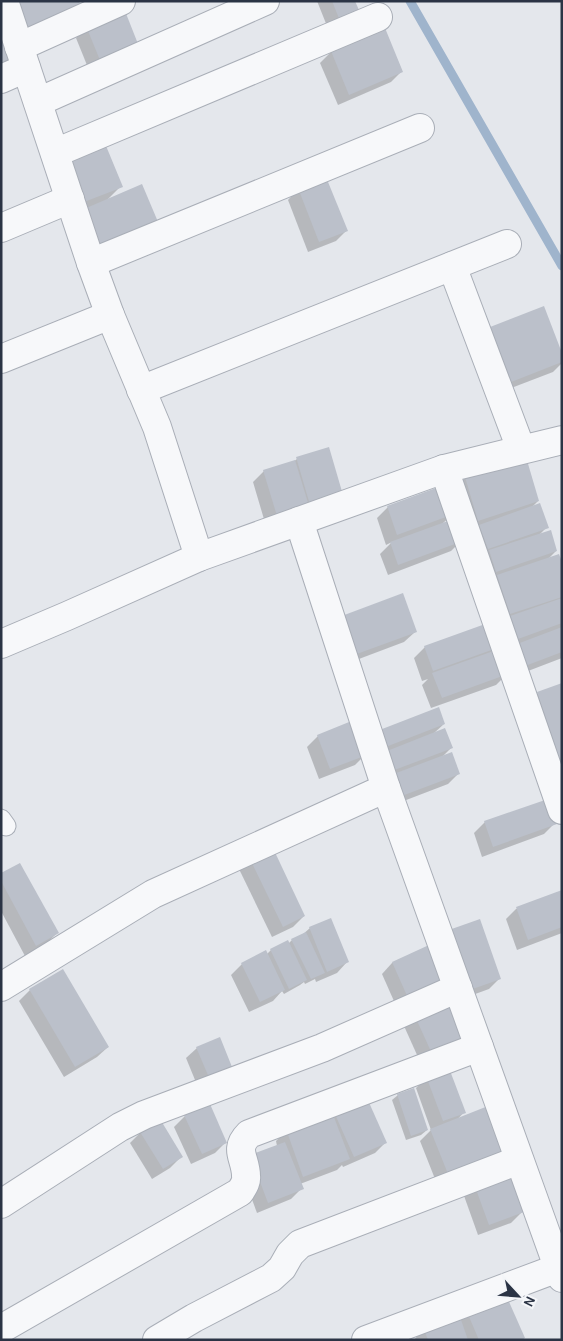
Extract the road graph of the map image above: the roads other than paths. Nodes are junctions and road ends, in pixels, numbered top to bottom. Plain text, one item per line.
1 (4, 1) edge
2 (121, 1) edge
3 (265, 1) edge
4 (378, 17) dead end
5 (23, 58) junction
6 (1, 79) edge
7 (38, 102) junction
8 (420, 128) dead end
9 (55, 153) junction
10 (70, 198) junction
11 (1, 228) edge
12 (507, 244) dead end
13 (91, 264) junction
14 (452, 266) junction
15 (110, 315) junction
16 (1, 359) edge
17 (141, 390) junction
18 (562, 440) edge
19 (521, 449) junction
20 (444, 469) junction
21 (300, 521) junction
22 (199, 557) junction
23 (4, 635) edge
24 (386, 788) junction
25 (562, 810) edge
26 (1, 987) edge
27 (458, 988) junction
28 (479, 1047) junction
29 (519, 1160) junction
30 (1, 1204) edge
31 (560, 1273) edge
32 (1, 1329) edge
33 (157, 1340) edge
34 (366, 1340) edge

1 - 5 street
2 - 5 street
3 - 7 street
4 - 9 street
5 - 6 street
5 - 7 street
7 - 9 street
8 - 13 street
9 - 10 street
10 - 11 street
10 - 13 street
12 - 14 street
13 - 15 street
14 - 17 street
14 - 19 street
15 - 16 street
15 - 17 street
17 - 22 street
18 - 19 street
19 - 20 street
20 - 21 street
20 - 25 street
21 - 22 street
21 - 24 street
22 - 23 street
24 - 26 street
24 - 27 street
27 - 28 street
27 - 30 street
28 - 29 street
28 - 32 street
29 - 31 street
29 - 33 street
31 - 34 street

